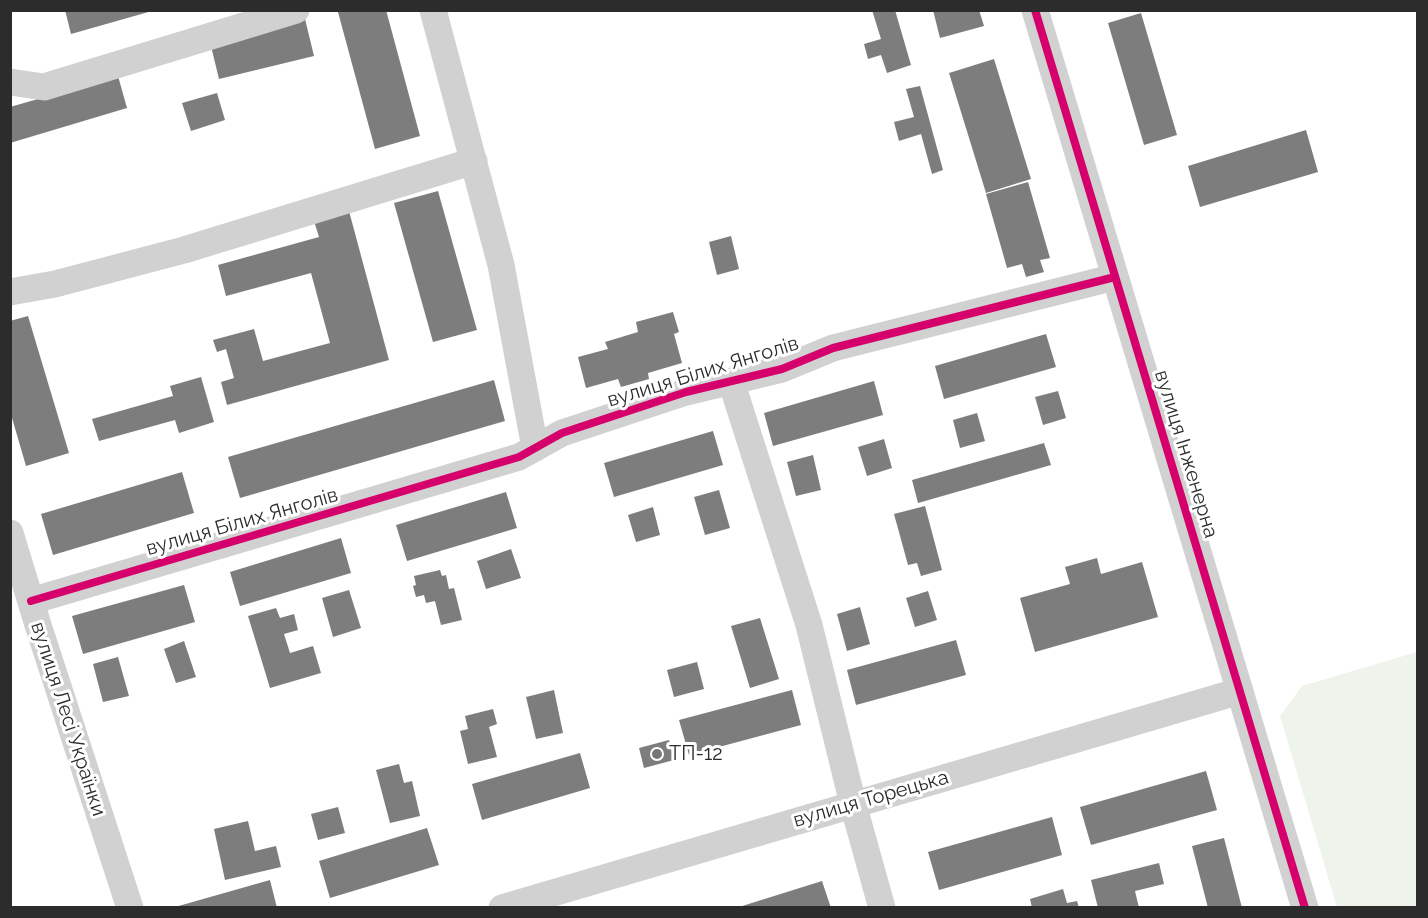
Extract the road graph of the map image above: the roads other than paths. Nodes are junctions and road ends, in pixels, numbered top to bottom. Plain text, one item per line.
1 (296, 10) edge
2 (433, 10) edge
3 (1035, 10) edge
4 (10, 82) edge
5 (474, 162) junction
6 (1115, 277) junction
7 (10, 292) edge
8 (730, 381) junction
9 (535, 448) junction
10 (10, 533) edge
11 (31, 601) junction
12 (1240, 691) junction
13 (853, 804) junction
14 (128, 907) edge
15 (502, 908) edge
16 (882, 908) edge
17 (1305, 908) edge

1 - 4 street
2 - 5 street
3 - 6 street, вулиця Інженерна
5 - 7 street
5 - 9 street
6 - 8 street, вулиця Білих Янголів
6 - 12 street, вулиця Інженерна
8 - 9 street, вулиця Білих Янголів
8 - 13 street
9 - 11 street, вулиця Білих Янголів
10 - 11 street, вулиця Лесі Українки
11 - 14 street, вулиця Лесі Українки
12 - 13 street, вулиця Торецька
12 - 17 street, вулиця Інженерна
13 - 15 street, вулиця Торецька
13 - 16 street

